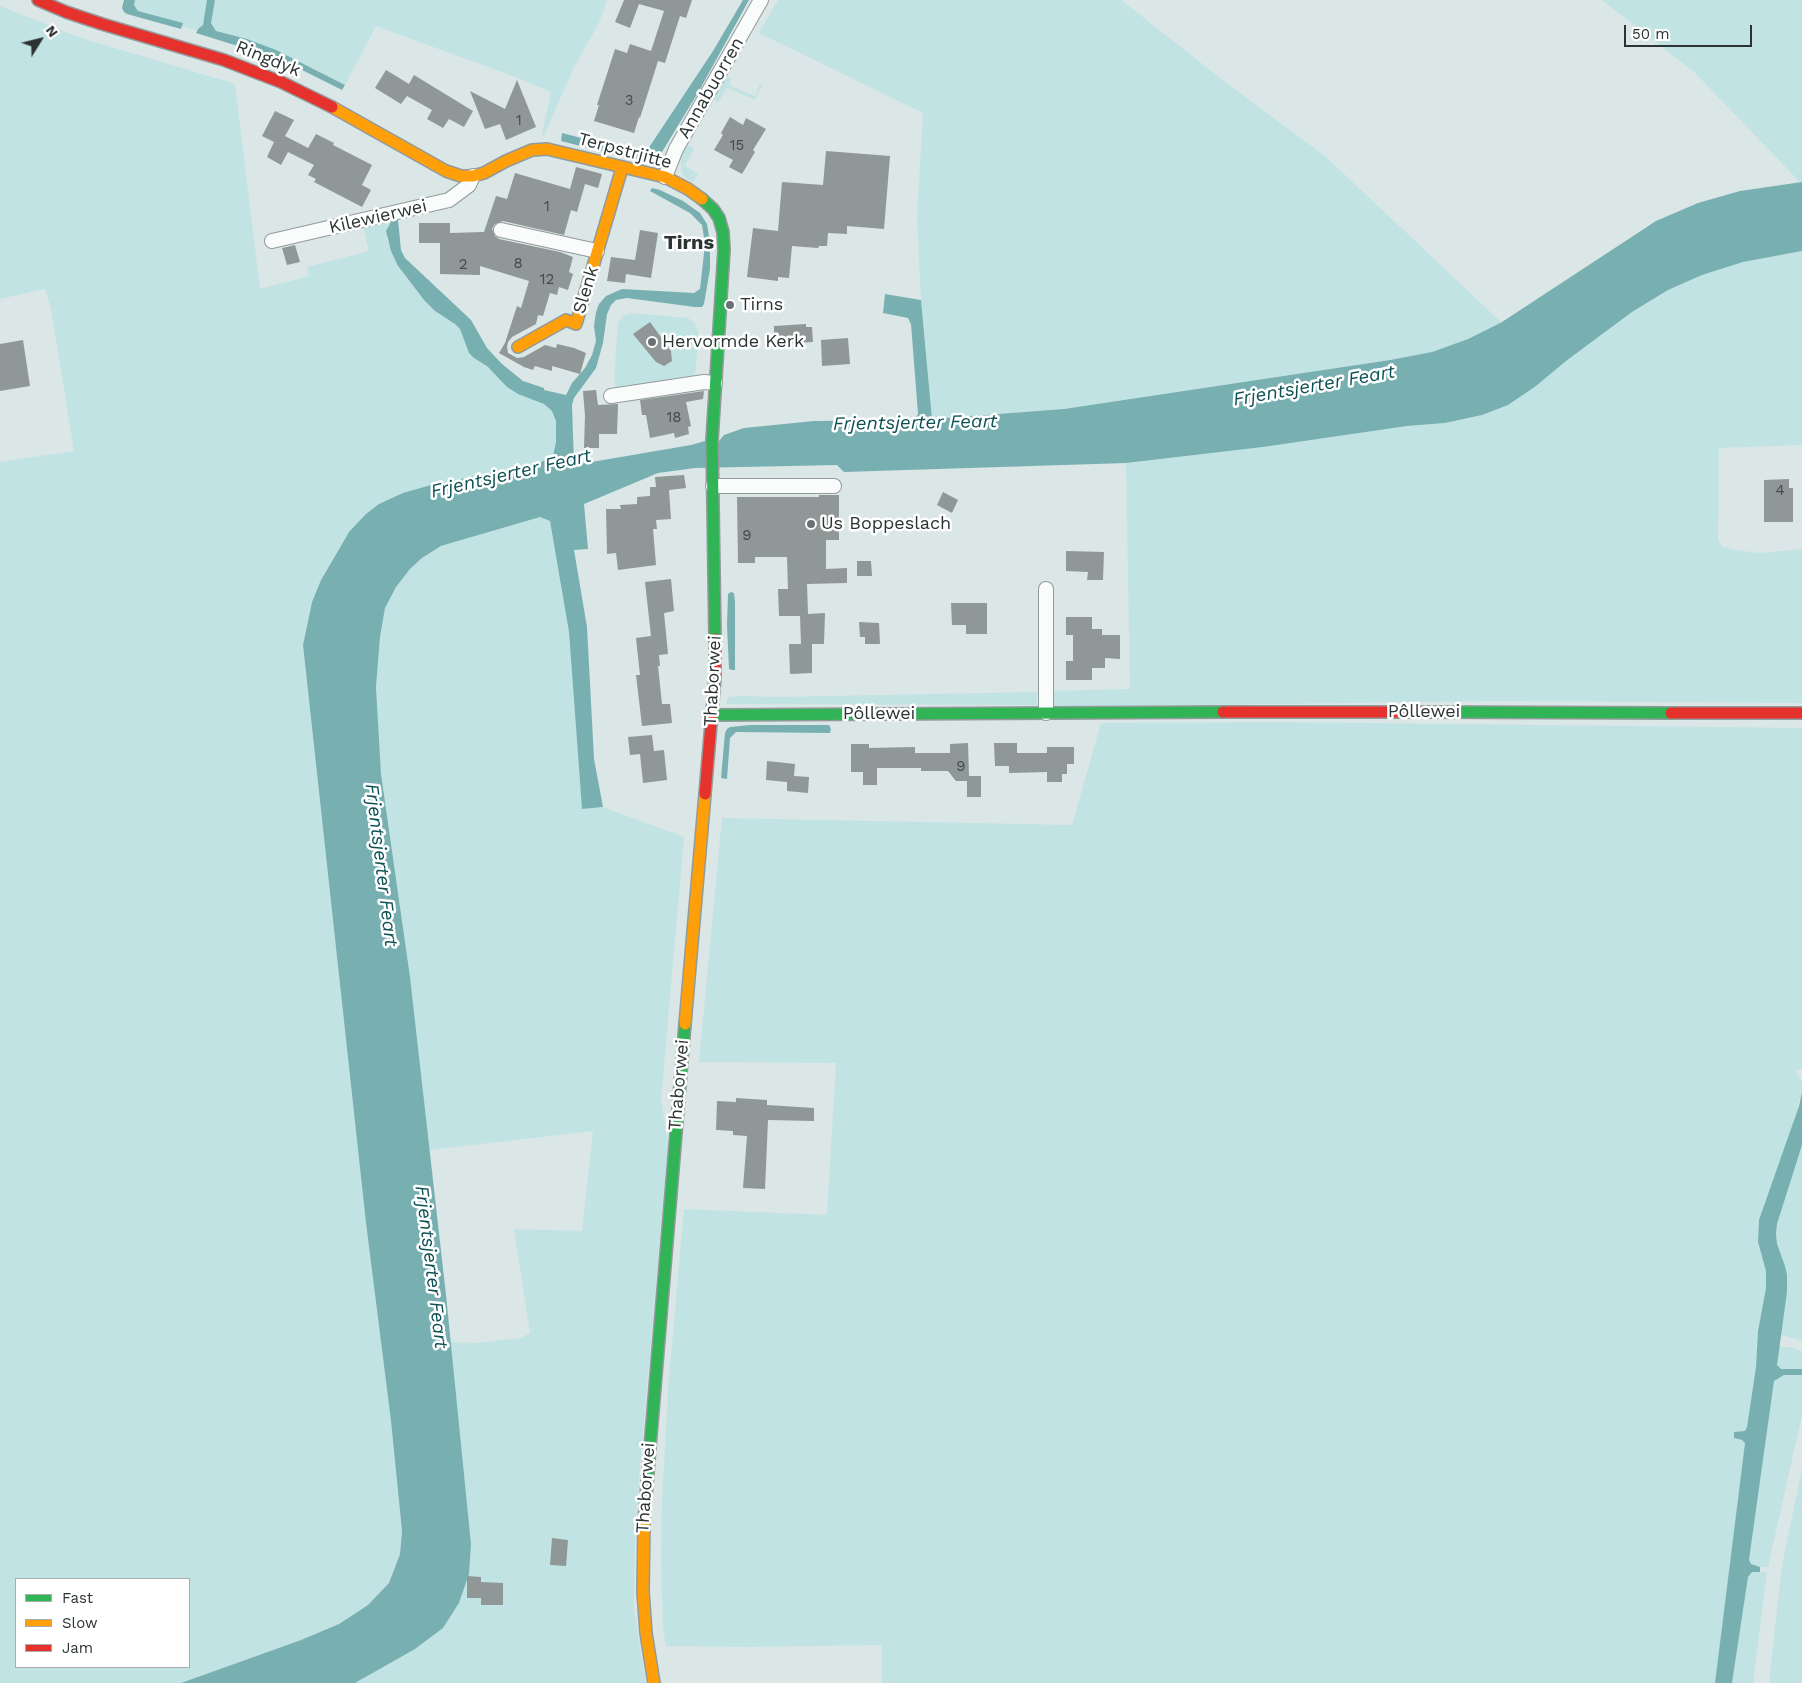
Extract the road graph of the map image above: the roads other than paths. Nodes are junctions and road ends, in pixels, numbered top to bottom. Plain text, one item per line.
1 (38, 0) edge
2 (761, 0) edge
3 (622, 168) junction
4 (473, 176) junction
5 (665, 178) junction
6 (501, 230) dead end
7 (272, 241) dead end
8 (598, 251) junction
9 (518, 347) dead end
10 (715, 382) junction
11 (611, 396) dead end
12 (712, 440) joint
13 (713, 486) junction
14 (834, 486) dead end
15 (1046, 589) dead end
16 (1046, 713) junction
17 (1802, 713) edge
18 (712, 715) junction
19 (654, 1683) edge

1 - 4 street, Ringdyk
2 - 5 street, Annabuorren
3 - 4 street, Terpstrjitte
3 - 5 street, Terpstrjitte
3 - 8 street, Slenk
4 - 7 street, Kilewierwei
5 - 10 street, Terpstrjitte
6 - 8 street, Slenk
8 - 9 street, Slenk
10 - 11 street
10 - 12 street, Terpstrjitte
12 - 13 street, Thaborwei
13 - 14 street
13 - 18 street, Thaborwei
15 - 16 street
16 - 17 street, Pôllewei
16 - 18 street, Pôllewei
18 - 19 street, Thaborwei

